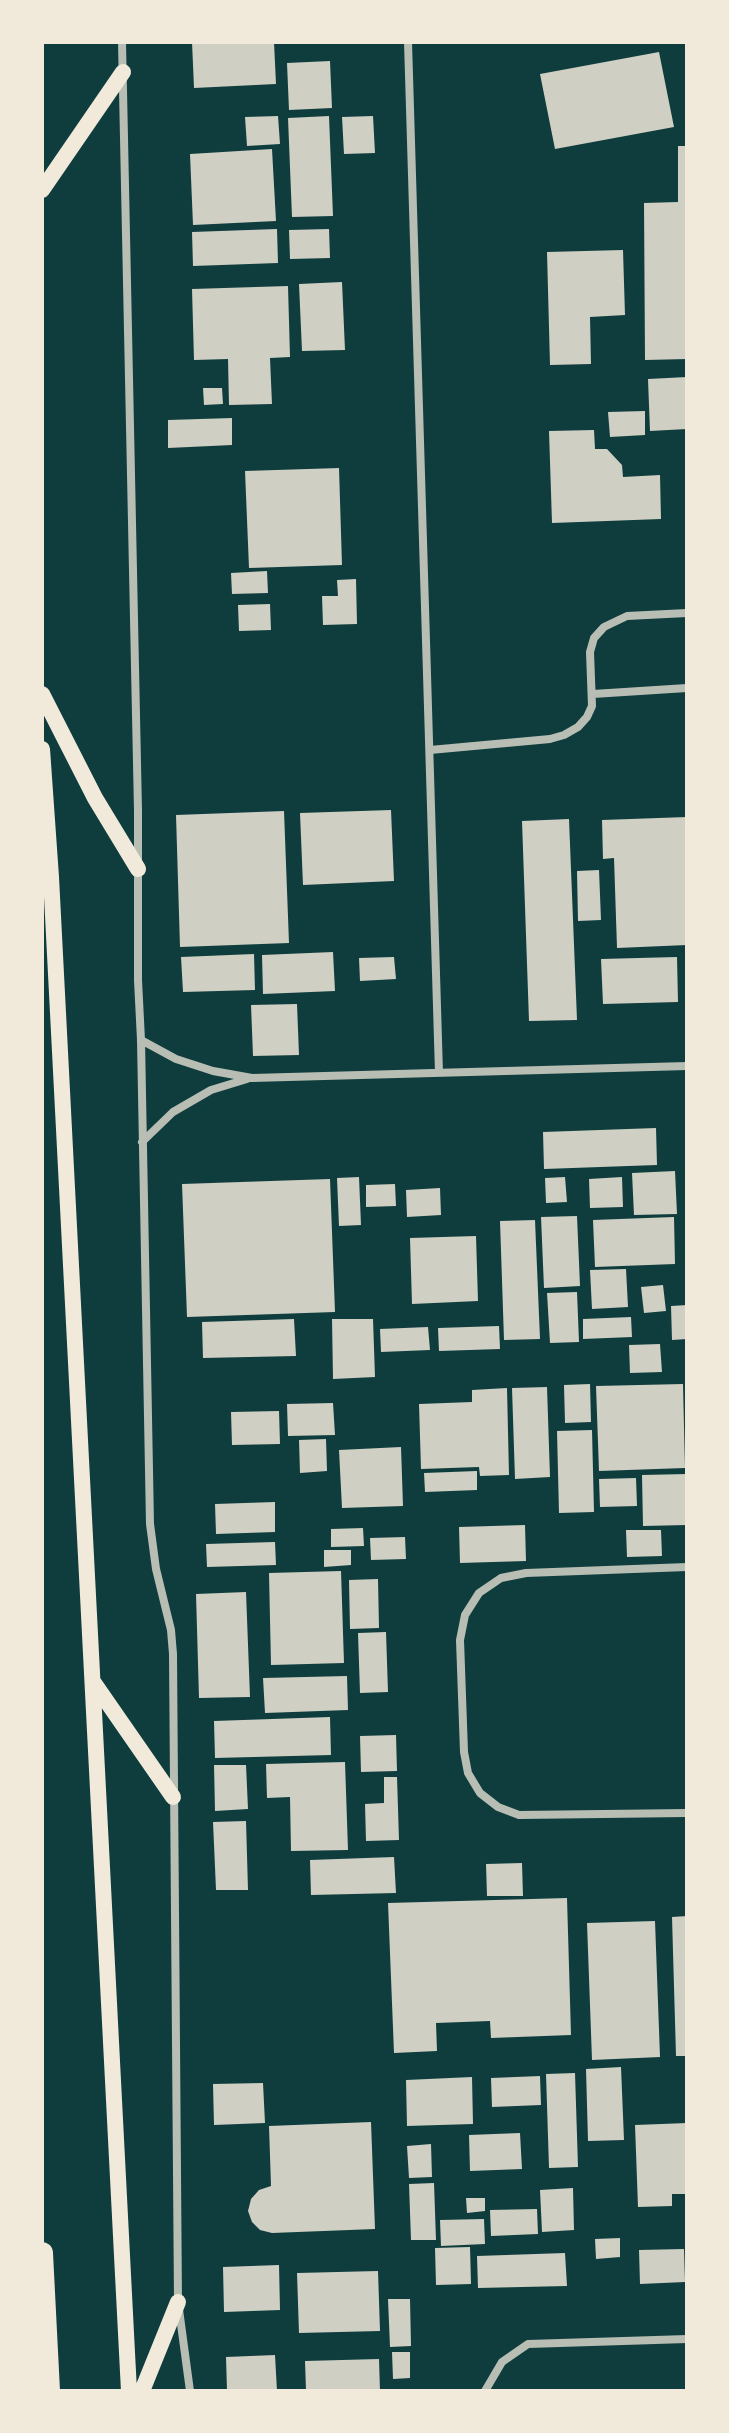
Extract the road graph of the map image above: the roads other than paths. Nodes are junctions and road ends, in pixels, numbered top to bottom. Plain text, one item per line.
1 (122, 42) edge
2 (408, 42) edge
3 (123, 72) junction
4 (42, 190) edge
5 (687, 613) edge
6 (687, 688) edge
7 (42, 694) edge
8 (593, 694) junction
9 (42, 749) edge
10 (430, 750) junction
11 (138, 869) junction
12 (141, 1040) junction
13 (687, 1066) edge
14 (439, 1073) junction
15 (252, 1078) junction
16 (142, 1142) junction
17 (687, 1567) edge
18 (93, 1682) junction
19 (173, 1797) junction
20 (687, 1813) edge
21 (42, 2253) edge
22 (178, 2302) junction
23 (687, 2339) edge
24 (49, 2391) edge
25 (129, 2391) edge
26 (142, 2391) edge
27 (190, 2391) edge
28 (485, 2391) edge

1 - 3 street
2 - 10 street
3 - 4 main road
3 - 11 street
5 - 8 street
6 - 8 street
7 - 11 main road
8 - 10 street
9 - 18 main road
10 - 14 street
11 - 12 street
12 - 15 street
12 - 16 street
13 - 14 street
14 - 15 street
15 - 16 street
16 - 19 street
17 - 20 street
18 - 19 main road
18 - 25 main road
19 - 22 street
21 - 24 highway
22 - 26 main road
22 - 27 street
23 - 28 street

